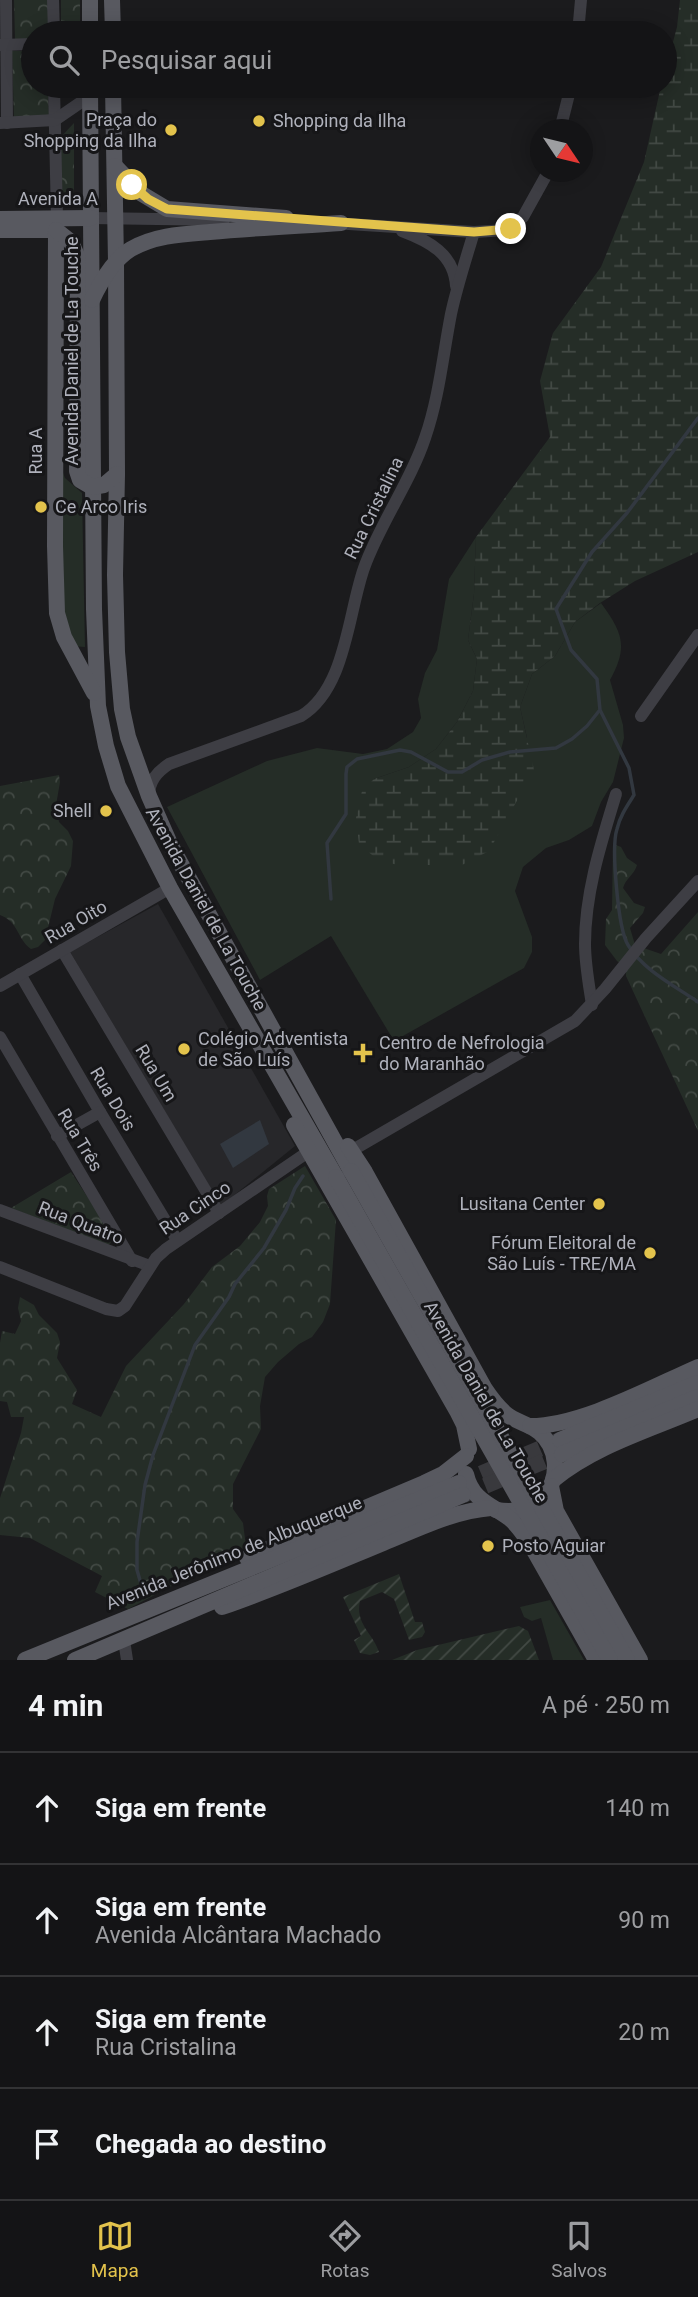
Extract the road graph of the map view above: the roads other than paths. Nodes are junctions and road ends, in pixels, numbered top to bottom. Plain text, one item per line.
1 (6, 0) edge
2 (53, 0) edge
3 (90, 0) edge
4 (112, 0) edge
5 (580, 0) edge
6 (54, 21) edge
7 (90, 21) edge
8 (113, 21) edge
9 (579, 21) edge
10 (21, 44) edge
11 (3, 45) edge
12 (54, 98) edge
13 (82, 98) edge
14 (90, 98) edge
15 (113, 98) edge
16 (568, 98) edge
17 (563, 119) edge
18 (55, 120) junction
19 (4, 123) edge
20 (115, 166) junction
21 (543, 182) edge
22 (91, 218) junction
23 (116, 218) junction
24 (0, 219) edge
25 (341, 223) junction
26 (56, 224) junction
27 (385, 226) junction
28 (0, 230) edge
29 (474, 232) junction
30 (116, 262) junction
31 (79, 264) junction
32 (456, 292) junction
33 (91, 301) junction
34 (117, 474) junction
35 (92, 487) junction
36 (698, 635) edge
37 (98, 706) junction
38 (641, 716) dead end
39 (616, 794) dead end
40 (149, 796) junction
41 (698, 881) edge
42 (170, 888) junction
43 (62, 950) junction
44 (20, 974) junction
45 (0, 986) edge
46 (592, 1005) junction
47 (240, 1013) junction
48 (0, 1037) edge
49 (290, 1060) junction
50 (100, 1112) junction
51 (57, 1136) junction
52 (351, 1151) junction
53 (308, 1152) junction
54 (344, 1174) junction
55 (0, 1210) edge
56 (219, 1213) junction
57 (177, 1240) junction
58 (132, 1261) junction
59 (150, 1266) junction
60 (0, 1267) edge
61 (698, 1367) edge
62 (698, 1383) edge
63 (698, 1396) edge
64 (698, 1409) edge
65 (525, 1424) junction
66 (467, 1452) junction
67 (552, 1483) junction
68 (493, 1509) junction
69 (151, 1606) junction
70 (124, 1640) junction
71 (25, 1660) edge
72 (75, 1660) edge
73 (127, 1660) edge
74 (596, 1660) edge
75 (610, 1660) edge
76 (626, 1660) edge
77 (640, 1660) edge

1 - 11 street
2 - 6 street
3 - 7 main road
4 - 8 main road
5 - 9 street
10 - 11 street
11 - 19 street
12 - 18 street, Rua A
13 - 18 street
14 - 22 main road, Avenida Daniel de La Touche
15 - 20 main road, Avenida Daniel de La Touche
16 - 17 street
18 - 19 street
18 - 26 street, Rua A
20 - 23 main road, Avenida Daniel de La Touche
20 - 25 main road
21 - 29 street
22 - 23 street, Avenida A
22 - 26 main road, Avenida A
22 - 31 main road
22 - 33 main road, Avenida Daniel de La Touche
23 - 25 street, Avenida A
23 - 30 main road, Avenida Daniel de La Touche
24 - 26 main road, Avenida A
25 - 27 street, Avenida A
25 - 30 main road
26 - 28 main road, Avenida A
26 - 31 main road
26 - 37 main road, Rua A
27 - 29 street, Avenida A
27 - 32 street
29 - 32 street, Rua Cristalina
30 - 33 main road
30 - 34 main road, Avenida Daniel de La Touche
31 - 35 main road
32 - 40 street, Rua Cristalina
33 - 35 main road, Avenida Daniel de La Touche
34 - 35 main road
34 - 40 main road, Avenida Daniel de La Touche
35 - 37 main road, Avenida Daniel de La Touche
36 - 38 street
37 - 42 main road, Avenida Daniel de La Touche
39 - 46 street
40 - 49 main road, Avenida Daniel de La Touche
41 - 46 street
42 - 43 street, Rua Oito
42 - 47 main road, Avenida Daniel de La Touche
43 - 44 street, Rua Oito
43 - 56 street, Rua Um
44 - 45 street, Rua Oito
44 - 50 street, Rua Dois
46 - 52 street
47 - 53 main road
47 - 54 main road, Avenida Daniel de La Touche
48 - 51 street, Rua Três
49 - 52 main road
49 - 54 main road, Avenida Daniel de La Touche
50 - 51 street
50 - 57 street, Rua Dois
51 - 58 street, Rua Três
52 - 65 main road
53 - 56 street, Rua Cinco
53 - 66 main road
54 - 75 main road, Avenida Daniel de La Touche, bridge
54 - 76 main road, Avenida Daniel de La Touche, bridge
55 - 58 street, Rua Quatro
56 - 57 street, Rua Cinco
57 - 59 street, Rua Cinco
58 - 59 street, Rua Quatro
59 - 60 street, Rua Cinco
61 - 65 main road
62 - 63 main road
64 - 67 main road
65 - 66 main road
65 - 67 main road
66 - 68 main road
66 - 69 main road
67 - 68 main road
67 - 77 main road
68 - 70 main road
68 - 74 main road
69 - 70 main road, Avenida Jerônimo de Albuquerque
69 - 71 main road, Avenida Jerônimo de Albuquerque
70 - 72 main road, Avenida Jerônimo de Albuquerque
70 - 73 street

